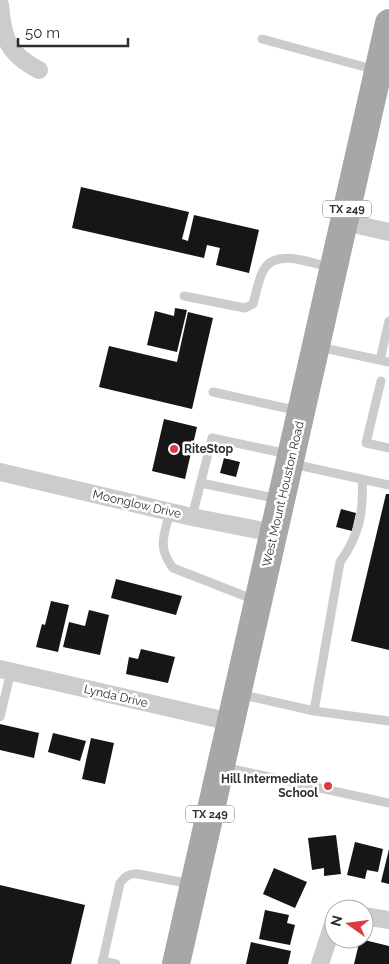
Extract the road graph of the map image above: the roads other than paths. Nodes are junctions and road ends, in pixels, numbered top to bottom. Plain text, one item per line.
1 (0, 5) edge
2 (389, 27) edge
3 (262, 39) dead end
4 (39, 70) dead end
5 (378, 71) junction
6 (344, 222) junction
7 (389, 232) edge
8 (334, 268) junction
9 (184, 296) dead end
10 (389, 321) edge
11 (316, 347) junction
12 (384, 361) edge
13 (380, 381) dead end
14 (213, 392) dead end
15 (302, 411) junction
16 (389, 448) edge
17 (291, 459) junction
18 (0, 472) edge
19 (362, 479) junction
20 (201, 483) junction
21 (389, 485) edge
22 (282, 499) junction
23 (170, 512) junction
24 (192, 517) junction
25 (274, 533) junction
26 (258, 601) junction
27 (5, 670) edge
28 (238, 694) junction
29 (314, 711) junction
30 (0, 717) edge
31 (389, 721) edge
32 (231, 722) junction
33 (221, 766) junction
34 (389, 803) edge
35 (194, 885) junction
36 (374, 918) edge
37 (389, 920) edge
38 (325, 949) edge
39 (102, 962) edge
40 (116, 964) edge
41 (176, 964) edge
42 (320, 964) edge

1 - 4 street
2 - 5 main road, West Mount Houston Road / TX 249
3 - 5 lane
5 - 6 main road, West Mount Houston Road / TX 249
6 - 7 street
6 - 8 main road, West Mount Houston Road / TX 249
8 - 9 lane
8 - 11 main road, West Mount Houston Road / TX 249
10 - 12 lane
11 - 12 lane
11 - 15 main road, West Mount Houston Road / TX 249
13 - 16 lane
14 - 15 lane
15 - 17 main road, West Mount Houston Road / TX 249
17 - 19 lane
17 - 20 lane
17 - 22 main road, West Mount Houston Road / TX 249
18 - 23 street, Moonglow Drive
19 - 21 lane
19 - 29 lane
20 - 22 lane
20 - 24 lane
22 - 25 main road, West Mount Houston Road / TX 249
23 - 24 street, Moonglow Drive
23 - 26 lane
24 - 25 street, Moonglow Drive
25 - 26 main road, West Mount Houston Road / TX 249
26 - 28 main road, West Mount Houston Road / TX 249
27 - 30 lane
27 - 32 street, Lynda Drive
28 - 29 lane
28 - 32 main road, West Mount Houston Road / TX 249
29 - 31 lane
32 - 33 main road, West Mount Houston Road / TX 249
33 - 34 lane
33 - 35 main road, West Mount Houston Road / TX 249
35 - 39 lane
35 - 41 main road, West Mount Houston Road / TX 249
36 - 37 street
38 - 42 street
39 - 40 lane

